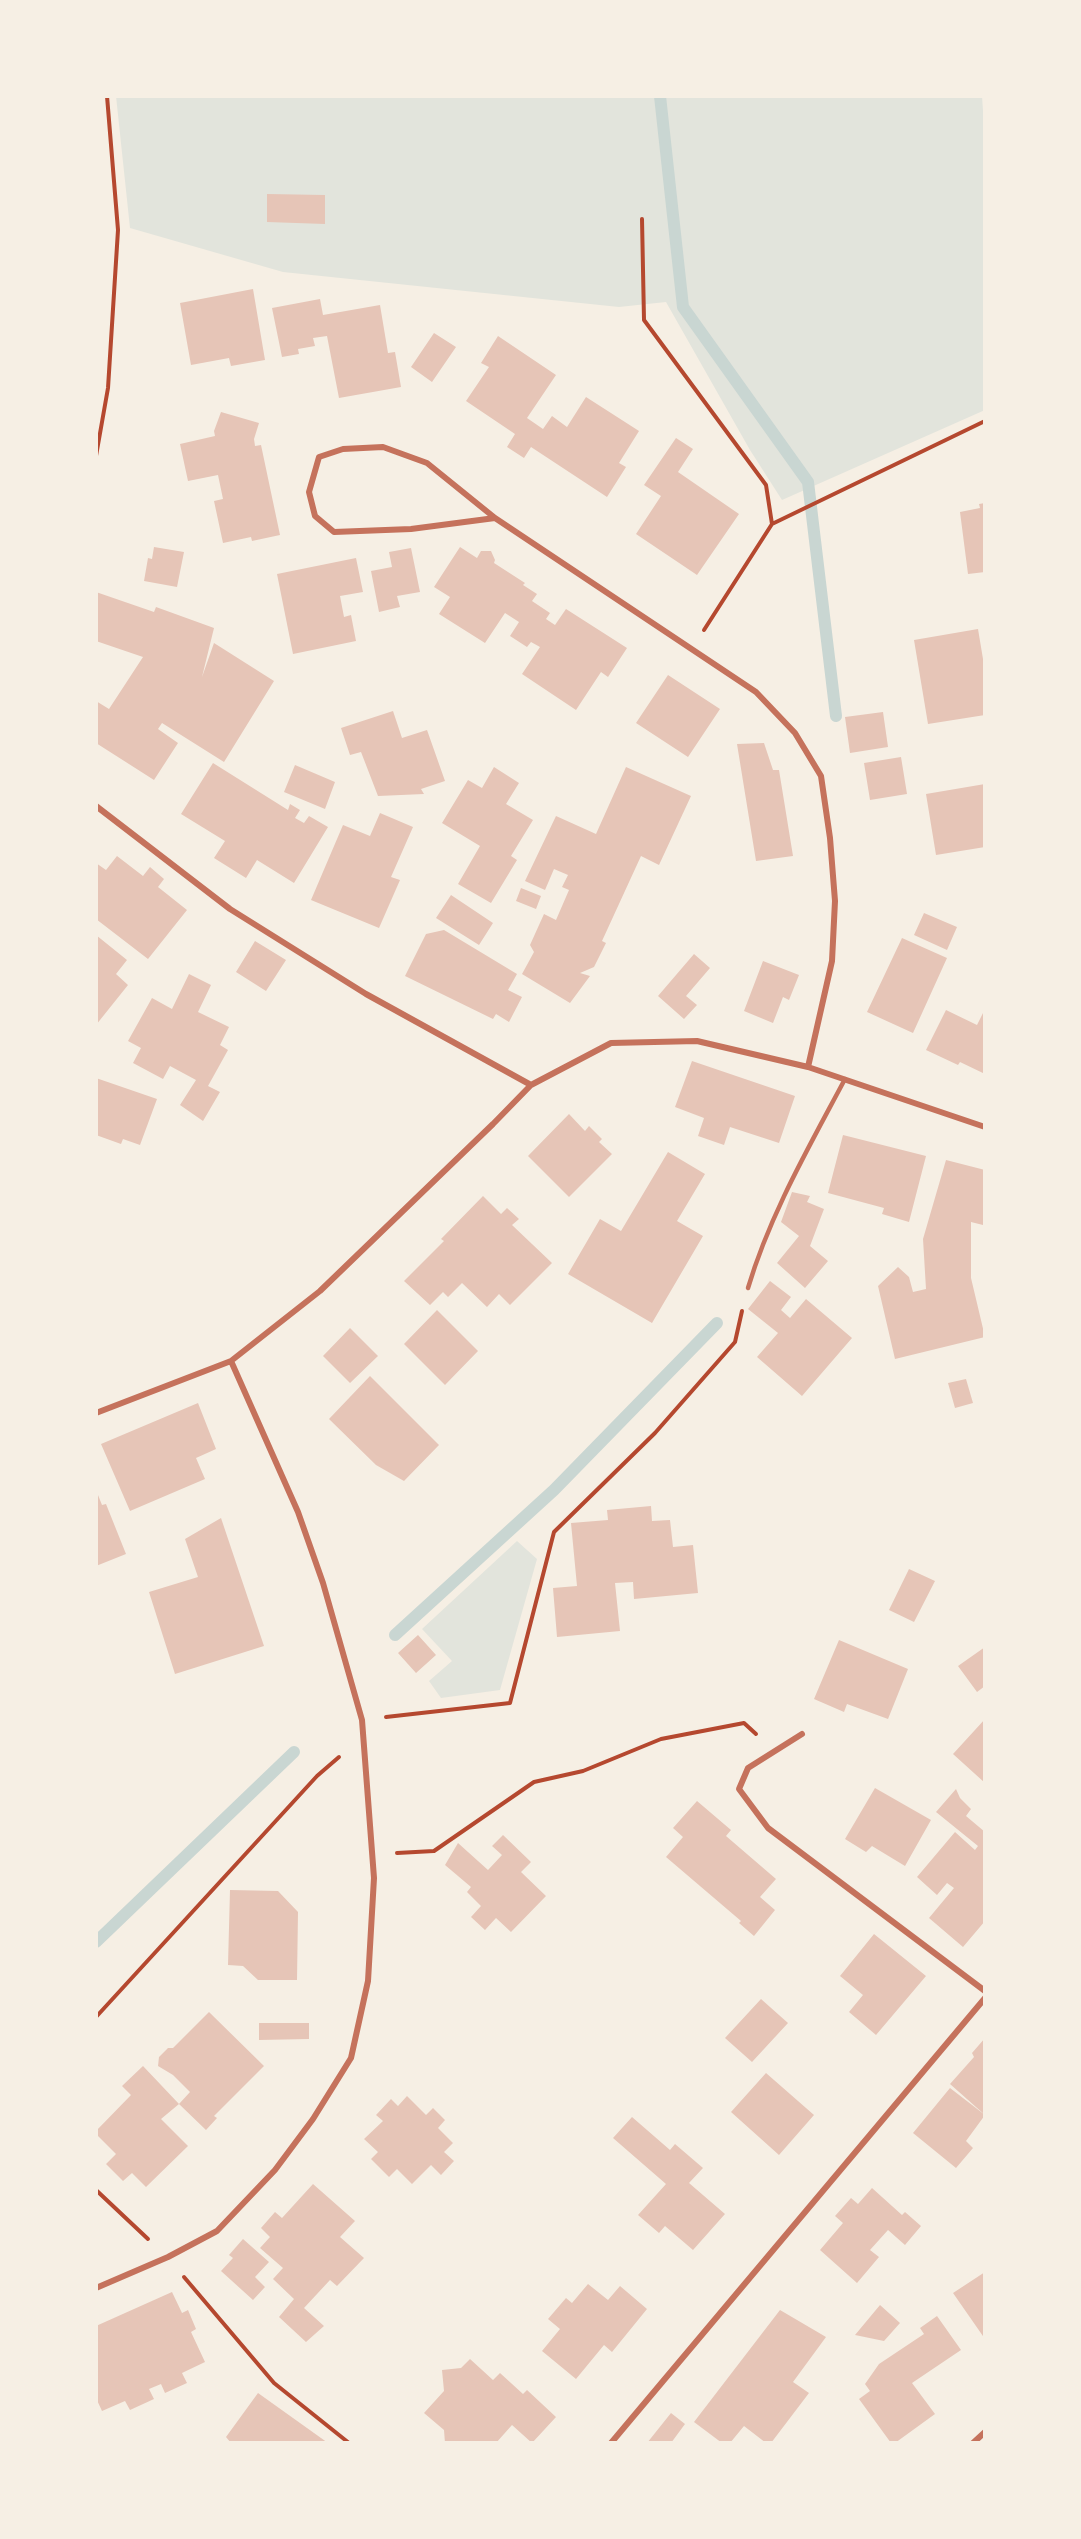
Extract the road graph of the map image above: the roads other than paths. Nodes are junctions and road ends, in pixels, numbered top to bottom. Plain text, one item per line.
1 (495, 518) junction
2 (96, 806) edge
3 (808, 1068) junction
4 (845, 1079) junction
5 (531, 1085) junction
6 (985, 1126) edge
7 (748, 1287) road end
8 (231, 1361) junction
9 (96, 1413) edge
10 (802, 1734) dead end
11 (985, 1991) edge
12 (985, 1998) edge
13 (96, 2288) edge
14 (985, 2432) edge
15 (611, 2443) edge
16 (973, 2443) edge

1 - 1 street
1 - 3 street
2 - 5 street
3 - 4 street
3 - 5 street
4 - 6 street
4 - 7 lane
5 - 8 street
8 - 9 street
8 - 13 street
10 - 11 street
12 - 15 street
14 - 16 street

